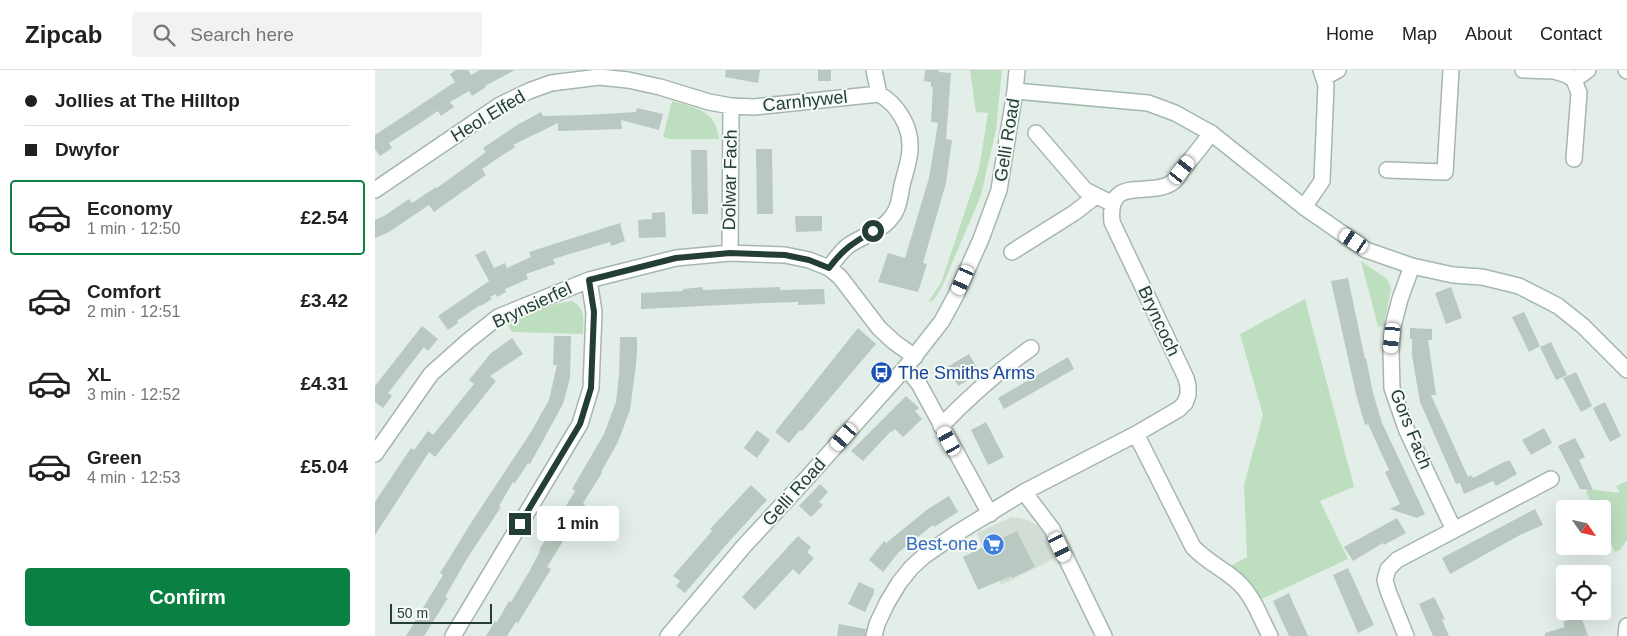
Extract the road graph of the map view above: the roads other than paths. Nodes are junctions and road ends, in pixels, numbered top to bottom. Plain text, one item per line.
1 (874, 70) edge
2 (1017, 70) edge
3 (1451, 70) edge
4 (1525, 70) edge
5 (1588, 70) edge
6 (1328, 72) edge
7 (1574, 80) junction
8 (1015, 91) junction
9 (879, 94) junction
10 (731, 106) junction
11 (1035, 133) dead end
12 (1211, 133) junction
13 (1574, 159) dead end
14 (1387, 170) dead end
15 (375, 190) edge
16 (1096, 196) junction
17 (1113, 204) junction
18 (1304, 207) junction
19 (1012, 252) dead end
20 (730, 253) junction
21 (1412, 266) junction
22 (829, 268) junction
23 (589, 280) junction
24 (1031, 348) dead end
25 (910, 362) junction
26 (1627, 370) edge
27 (941, 426) junction
28 (1137, 434) junction
29 (375, 454) edge
30 (1551, 479) dead end
31 (1024, 492) junction
32 (990, 514) junction
33 (1454, 530) junction
34 (1627, 626) edge
35 (453, 636) edge
36 (668, 636) edge
37 (874, 636) edge
38 (1104, 636) edge
39 (1269, 636) edge
40 (1406, 636) edge
41 (1626, 636) edge

1 - 9 street
2 - 8 street, Gelli Road
3 - 14 street
4 - 7 street
5 - 7 street
6 - 18 street
7 - 13 street
8 - 12 street
8 - 25 street, Gelli Road
9 - 10 street, Carnhywel
9 - 22 street
10 - 15 street, Heol Elfed
10 - 20 street, Dolwar Fach
11 - 16 street
12 - 17 street
12 - 18 street
16 - 17 street
16 - 19 street
17 - 28 street, Bryncoch
18 - 21 street
20 - 22 street, Brynsierfel
20 - 23 street, Brynsierfel
21 - 26 street
21 - 33 street, Gors Fach
22 - 25 street, Brynsierfel
23 - 29 street, Brynsierfel
23 - 35 street
24 - 27 street
25 - 27 street, Brynsierfel
25 - 36 street, Gelli Road
27 - 32 street, Brynsierfel
28 - 31 street, Bryncoch
28 - 39 street
30 - 33 street
31 - 32 street, Bryncoch
31 - 38 street
32 - 37 street, Bryncoch
33 - 40 street
34 - 41 street

